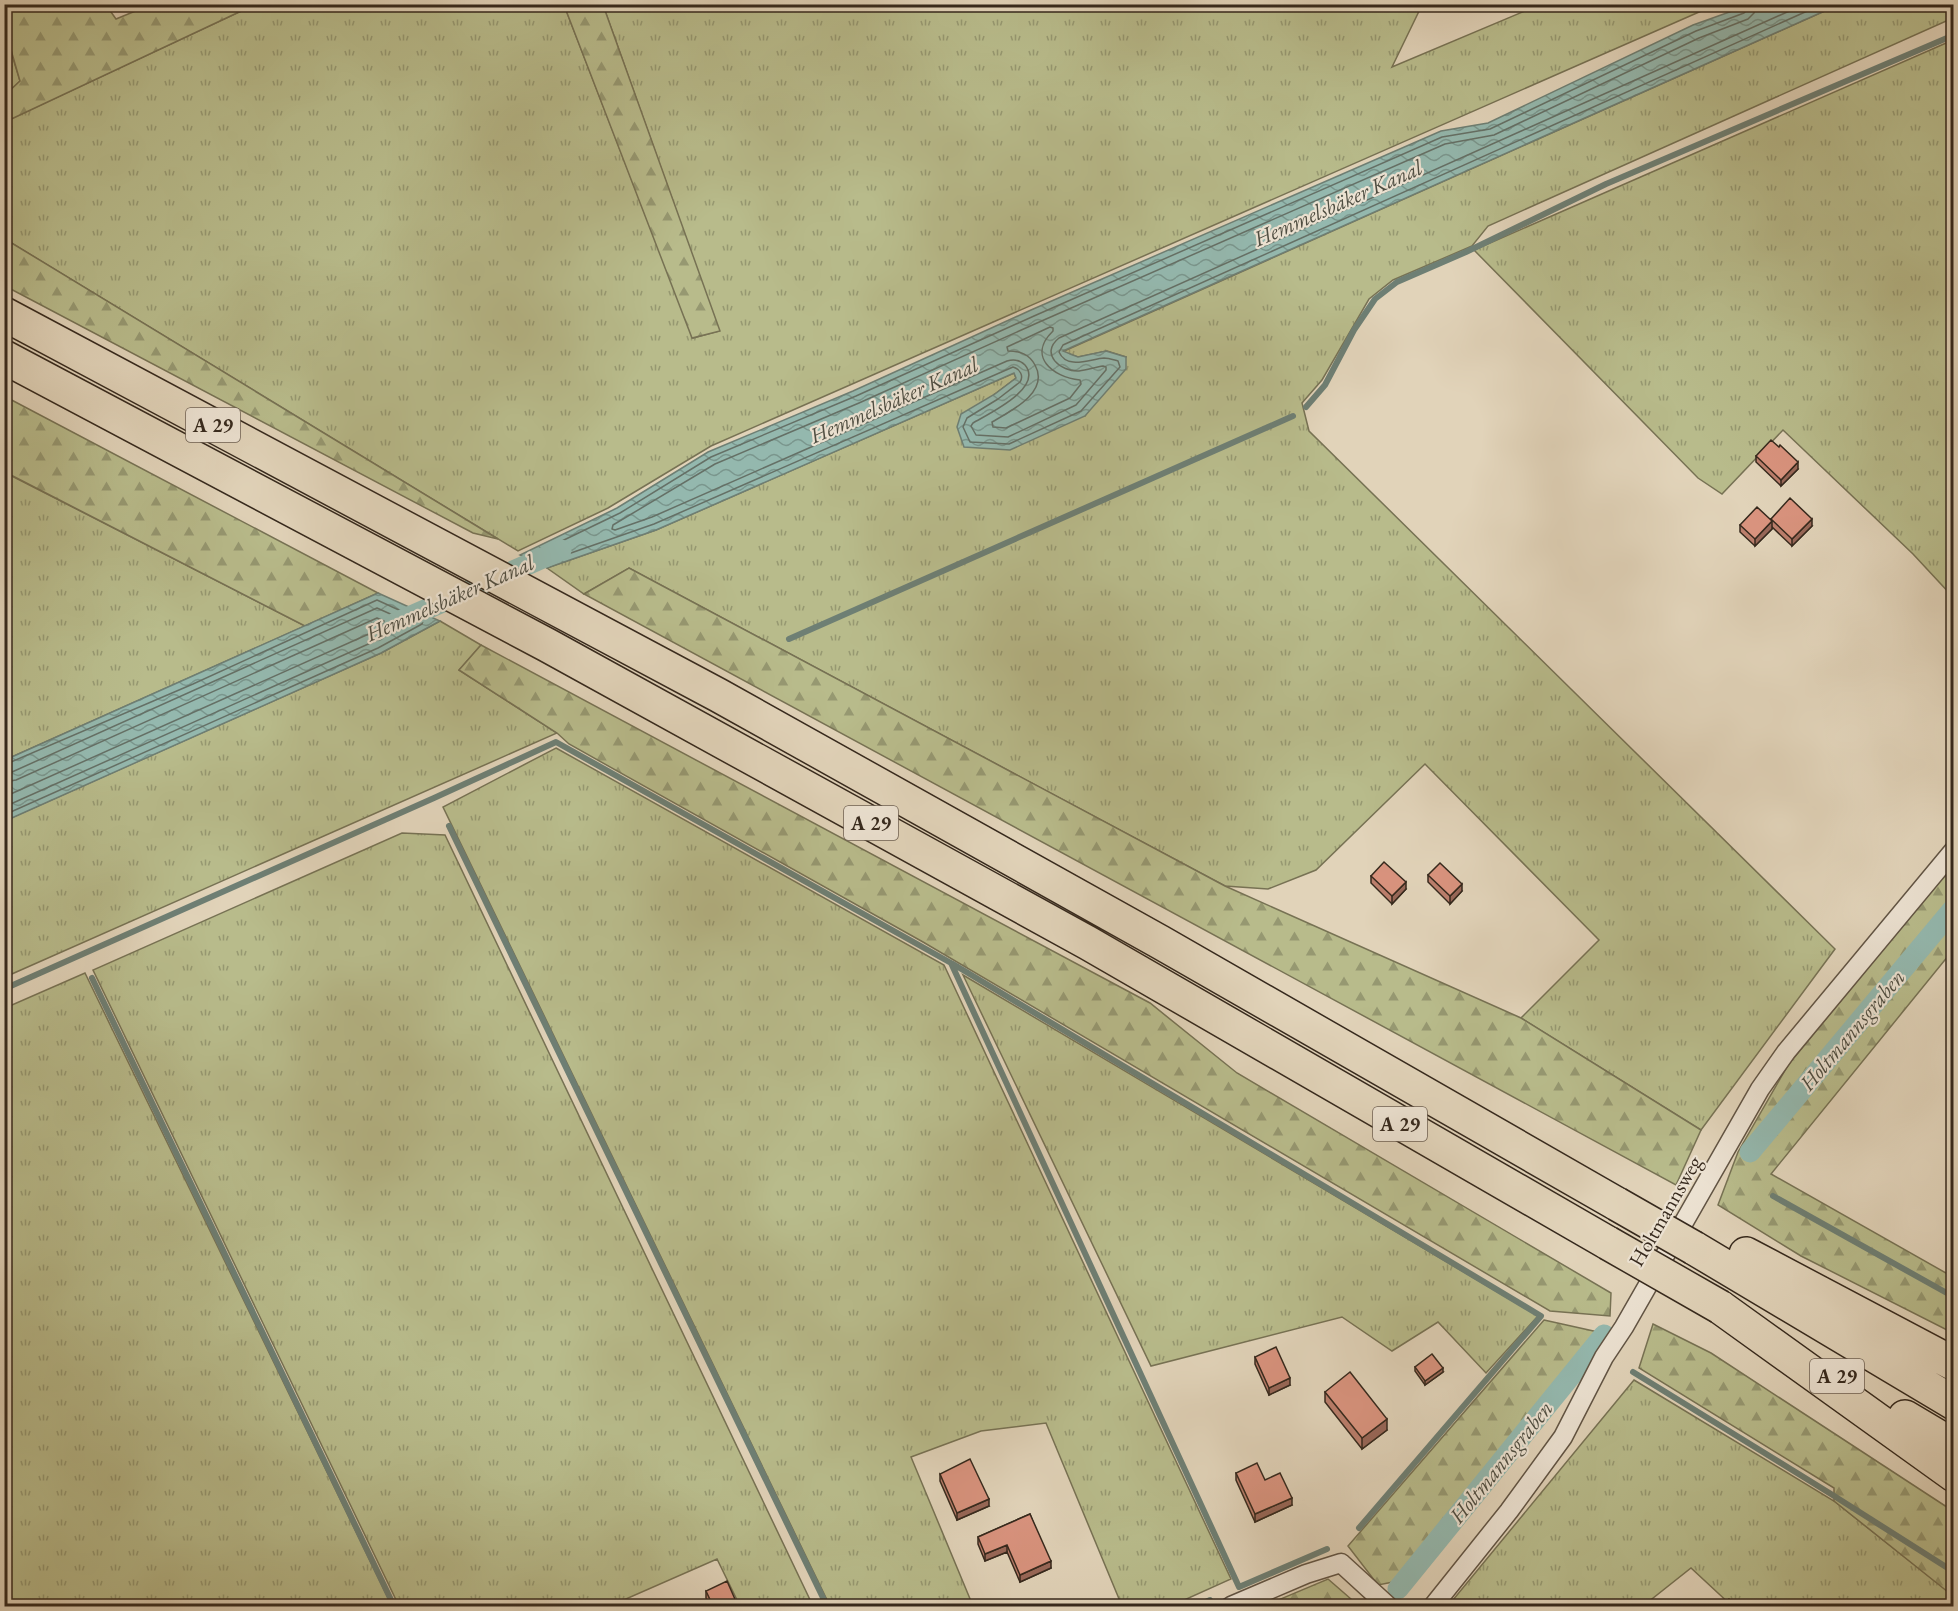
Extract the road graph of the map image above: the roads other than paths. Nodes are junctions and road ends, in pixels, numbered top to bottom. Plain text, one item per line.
1 (4, 314) edge
2 (4, 357) edge
3 (1953, 850) edge
4 (1699, 1240) junction
5 (1720, 1307) junction
6 (1953, 1364) edge
7 (1953, 1403) edge
8 (1953, 1446) edge
9 (1953, 1475) edge
10 (1231, 1606) edge
11 (1388, 1606) edge
12 (1433, 1606) edge

1 - 4 highway, A 29, bridge
2 - 5 highway, A 29, bridge
3 - 12 street, Holtmannsweg
4 - 6 highway
4 - 7 highway, A 29
5 - 8 highway, A 29
5 - 9 highway
10 - 11 street

